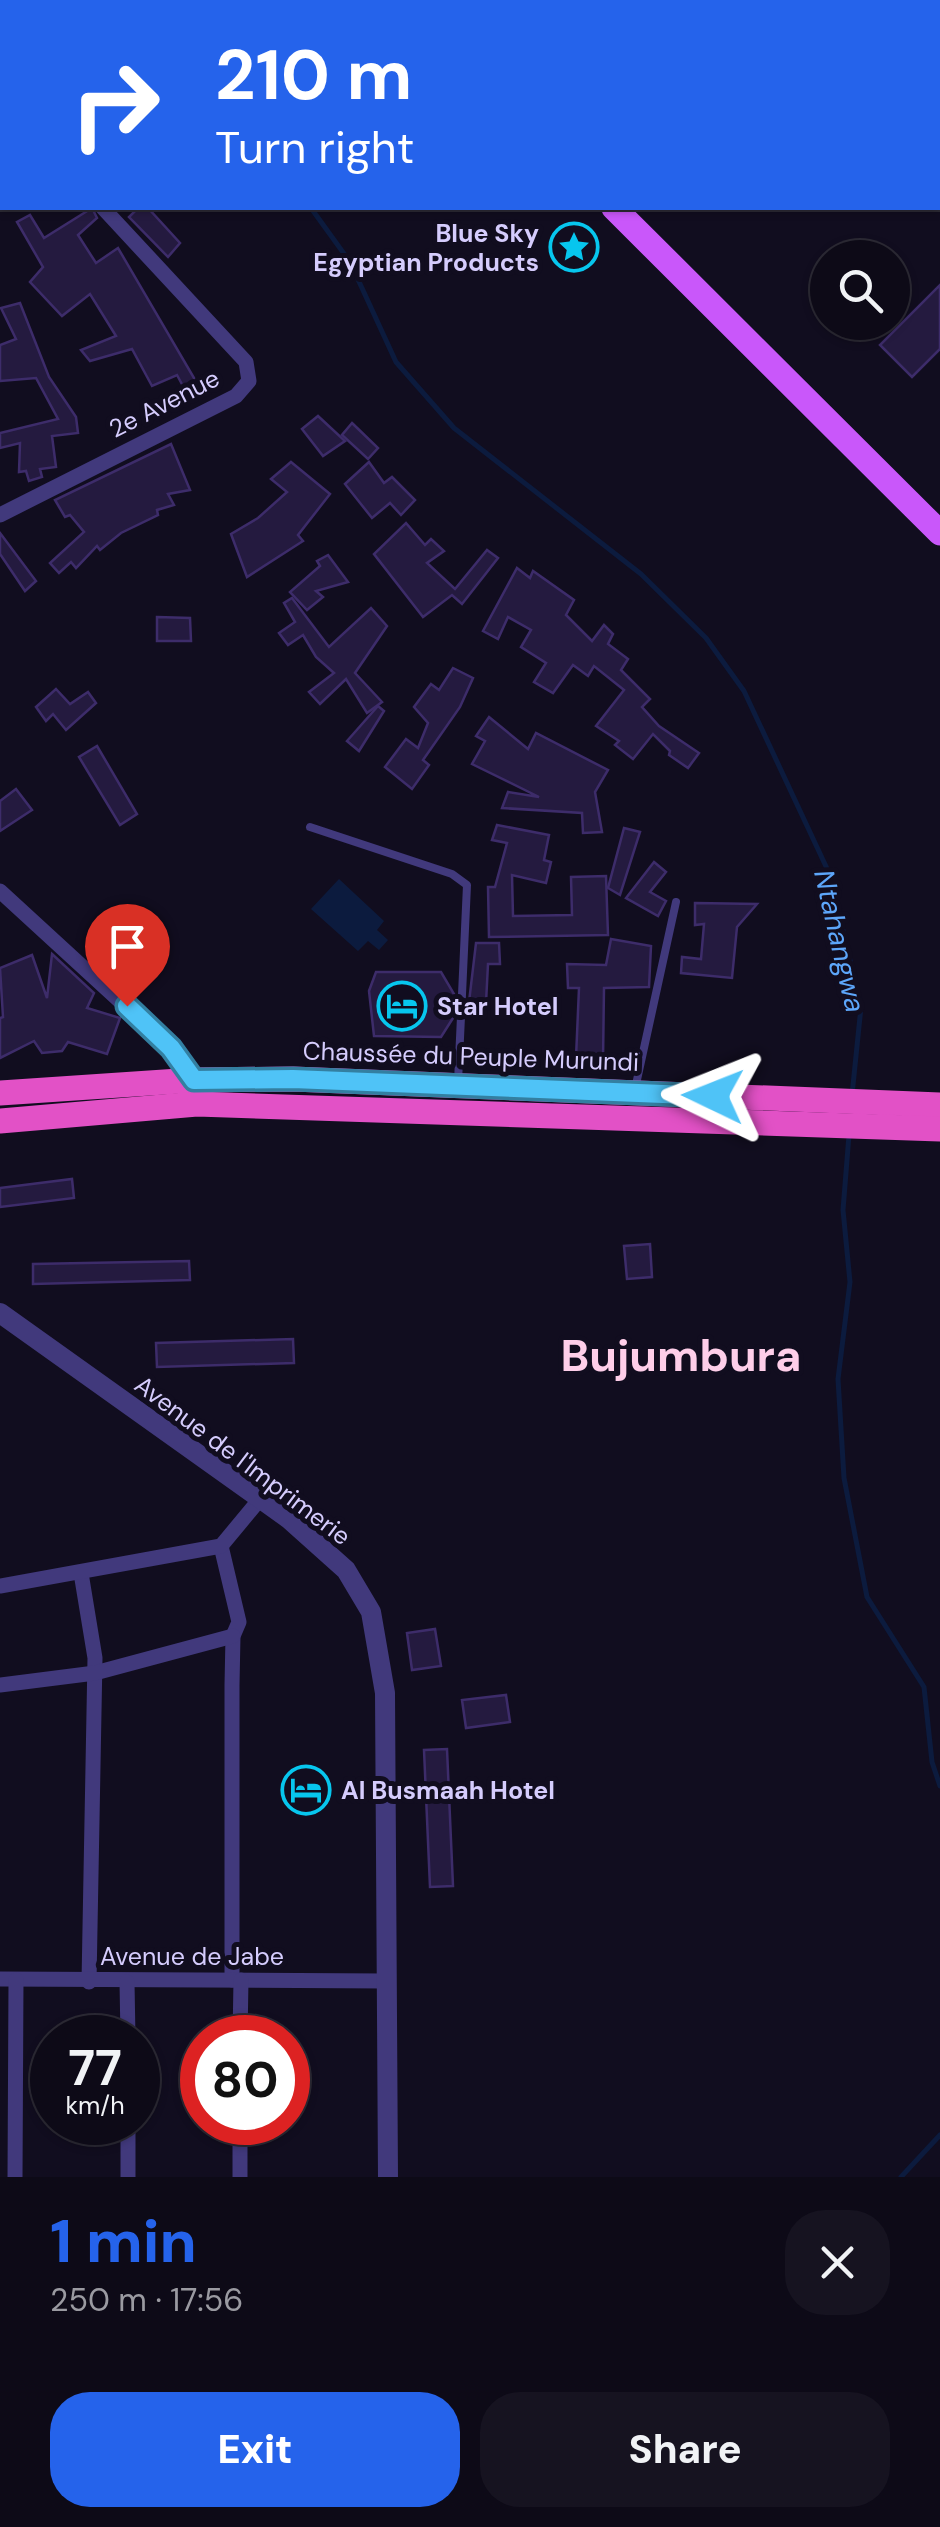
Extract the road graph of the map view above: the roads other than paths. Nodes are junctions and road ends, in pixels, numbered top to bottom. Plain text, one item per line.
1 (104, 210) edge
2 (616, 210) edge
3 (0, 515) edge
4 (940, 532) edge
5 (310, 827) dead end
6 (0, 891) edge
7 (676, 902) dead end
8 (458, 1086) junction
9 (196, 1092) junction
10 (0, 1093) edge
11 (634, 1093) junction
12 (940, 1104) edge
13 (792, 1112) junction
14 (904, 1116) junction
15 (0, 1122) edge
16 (940, 1129) edge
17 (0, 1313) edge
18 (260, 1499) junction
19 (222, 1546) junction
20 (81, 1573) junction
21 (0, 1586) edge
22 (234, 1636) junction
23 (95, 1673) junction
24 (0, 1686) edge
25 (8, 1979) edge
26 (236, 1980) junction
27 (89, 1982) junction
28 (127, 1982) junction
29 (385, 1982) junction
30 (128, 2015) edge
31 (238, 2015) edge
32 (128, 2145) edge
33 (240, 2145) edge
34 (14, 2177) edge
35 (128, 2177) edge
36 (240, 2177) edge
37 (388, 2177) edge

1 - 3 street, 2e Avenue
2 - 4 main road
5 - 8 lane
6 - 9 street
7 - 11 lane
8 - 9 highway, Chaussée du Peuple Murundi
8 - 11 highway, Chaussée du Peuple Murundi
9 - 10 highway, Chaussée du Peuple Murundi
9 - 13 highway, Chaussée du Peuple Murundi
9 - 15 highway, Chaussée du Peuple Murundi
11 - 13 highway, Chaussée du Peuple Murundi
12 - 14 highway, Chaussée du Peuple Murundi
13 - 14 highway, Chaussée du Peuple Murundi
14 - 16 highway, Chaussée du Peuple Murundi
17 - 18 street, Avenue de l'Imprimerie
18 - 19 street
18 - 29 street, Avenue de l'Imprimerie
19 - 20 street
19 - 22 street
20 - 21 street
20 - 23 street
22 - 23 street
22 - 26 street
23 - 24 street
23 - 27 street
25 - 27 street, Avenue de Jabe
25 - 34 street
26 - 28 street, Avenue de Jabe
26 - 29 street, Avenue de Jabe
26 - 31 street
27 - 28 street, Avenue de Jabe
28 - 30 street
29 - 37 street, Avenue de l'Imprimerie
32 - 35 street
33 - 36 street

